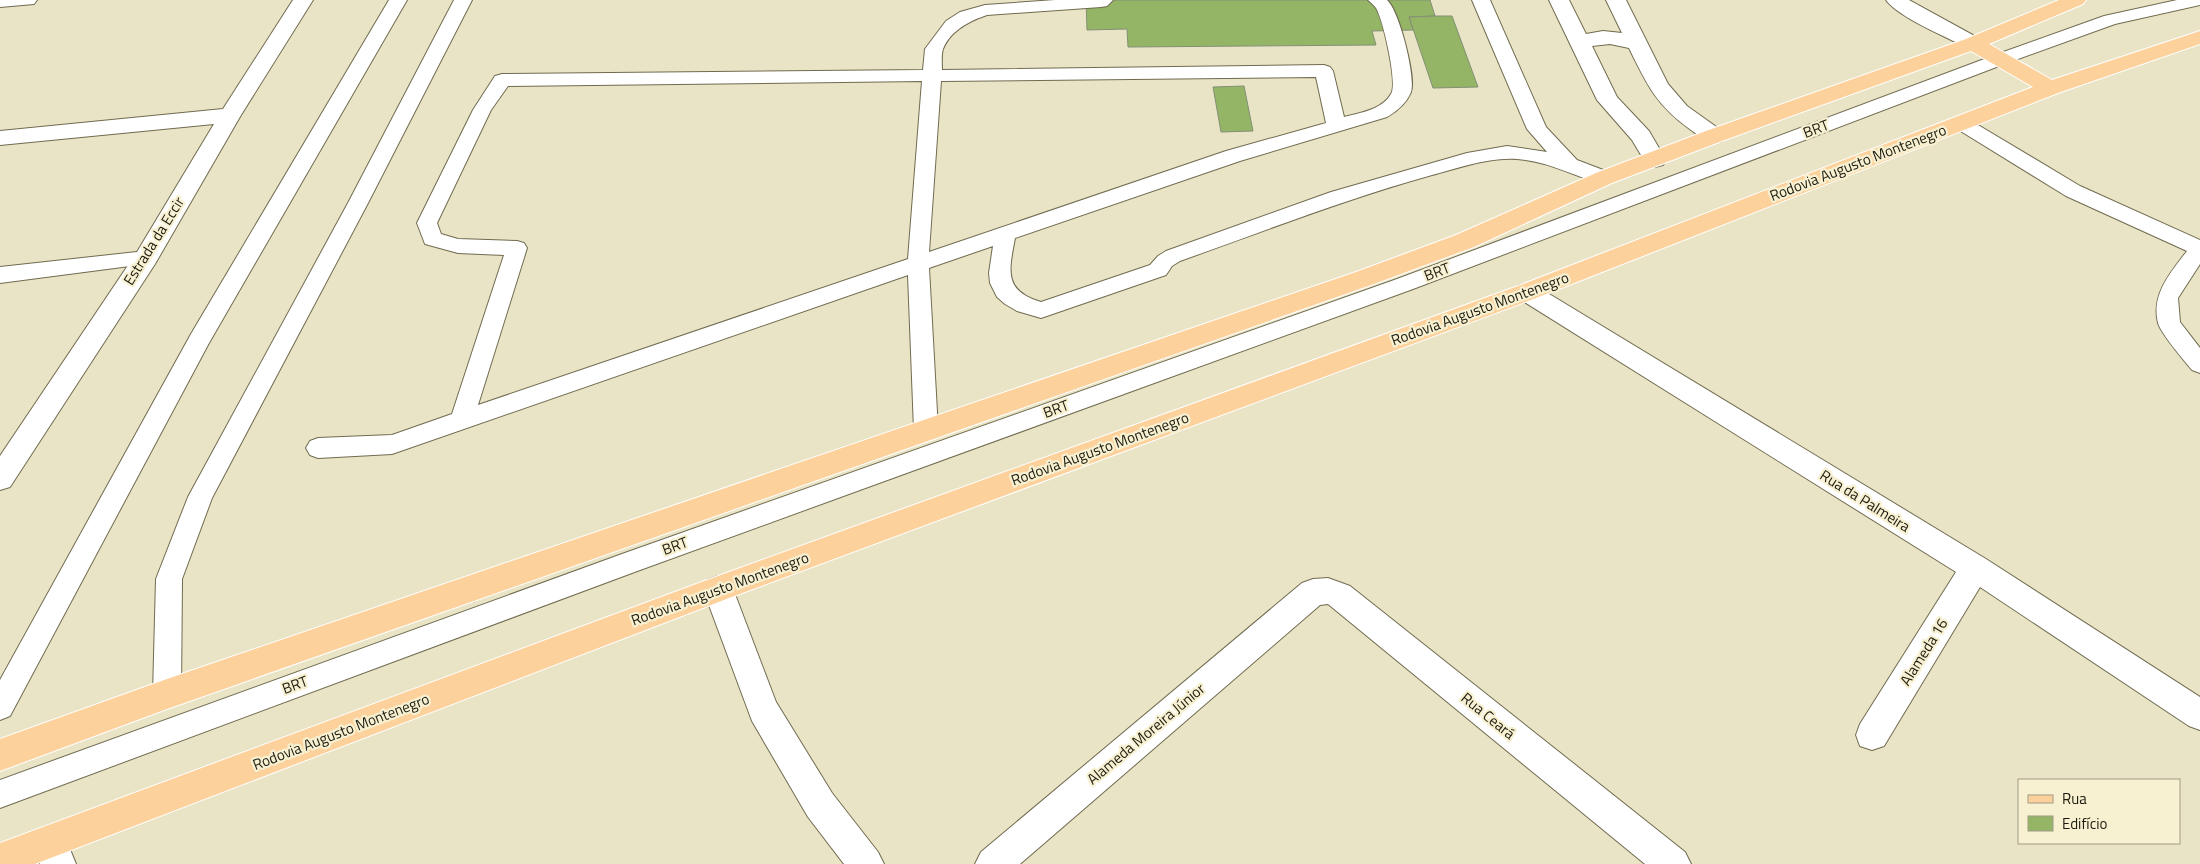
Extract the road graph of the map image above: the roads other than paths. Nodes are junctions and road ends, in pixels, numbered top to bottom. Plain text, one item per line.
1 (27, 0) edge
2 (303, 0) edge
3 (398, 0) edge
4 (463, 0) edge
5 (1104, 0) edge
6 (1377, 0) edge
7 (1481, 0) edge
8 (1616, 0) edge
9 (1896, 0) edge
10 (2076, 0) edge
11 (2149, 0) edge
12 (2200, 0) edge
13 (0, 1) edge
14 (1562, 5) edge
15 (2110, 20) junction
16 (2200, 37) edge
17 (1580, 42) junction
18 (1973, 43) junction
19 (1639, 45) junction
20 (2001, 59) junction
21 (932, 75) junction
22 (2050, 88) junction
23 (230, 115) junction
24 (1961, 123) junction
25 (1336, 125) junction
26 (1714, 136) junction
27 (0, 138) edge
28 (1654, 160) junction
29 (1570, 165) junction
30 (1604, 178) junction
31 (1006, 234) junction
32 (2200, 249) edge
33 (146, 258) junction
34 (918, 263) junction
35 (0, 275) edge
36 (1527, 292) junction
37 (2200, 364) edge
38 (462, 420) junction
39 (926, 430) junction
40 (318, 448) dead end
41 (0, 479) edge
42 (1975, 568) junction
43 (718, 588) junction
44 (1299, 604) joint
45 (167, 694) junction
46 (0, 707) edge
47 (2200, 715) edge
48 (1872, 735) dead end
49 (0, 755) edge
50 (0, 794) edge
51 (54, 853) edge
52 (0, 860) edge
53 (866, 864) edge
54 (993, 864) edge
55 (1673, 864) edge

1 - 13 street
2 - 23 street, Estrada da Eccir
3 - 46 lane
4 - 45 lane
5 - 21 lane
6 - 25 lane
7 - 29 lane
8 - 19 street
9 - 18 street
10 - 18 main road
11 - 15 lane, BRT
12 - 15 lane, BRT
14 - 17 street
15 - 20 lane, BRT
16 - 22 main road, Rodovia Augusto Montenegro
17 - 19 street
17 - 28 street
18 - 20 main road
18 - 26 main road
19 - 26 street
20 - 22 main road
20 - 50 lane, BRT
21 - 25 lane
21 - 34 lane
21 - 38 lane
22 - 24 main road, Rodovia Augusto Montenegro
23 - 27 street
23 - 33 street, Estrada da Eccir
24 - 32 lane
24 - 36 main road, Rodovia Augusto Montenegro
25 - 31 lane
26 - 28 main road
28 - 30 main road
29 - 30 lane
29 - 31 lane
30 - 39 main road
31 - 34 lane
32 - 37 lane
33 - 35 lane
33 - 41 street, Estrada da Eccir
34 - 38 lane
34 - 39 lane
36 - 42 street, Rua da Palmeira
36 - 43 main road, Rodovia Augusto Montenegro
38 - 40 lane
39 - 45 main road
42 - 47 street, Rua da Palmeira
42 - 48 street, Alameda 16
43 - 51 main road, Rodovia Augusto Montenegro
43 - 53 street
44 - 54 street, Alameda Moreira Júnior
44 - 55 street, Rua Ceará
45 - 49 main road
51 - 52 main road, Rodovia Augusto Montenegro

